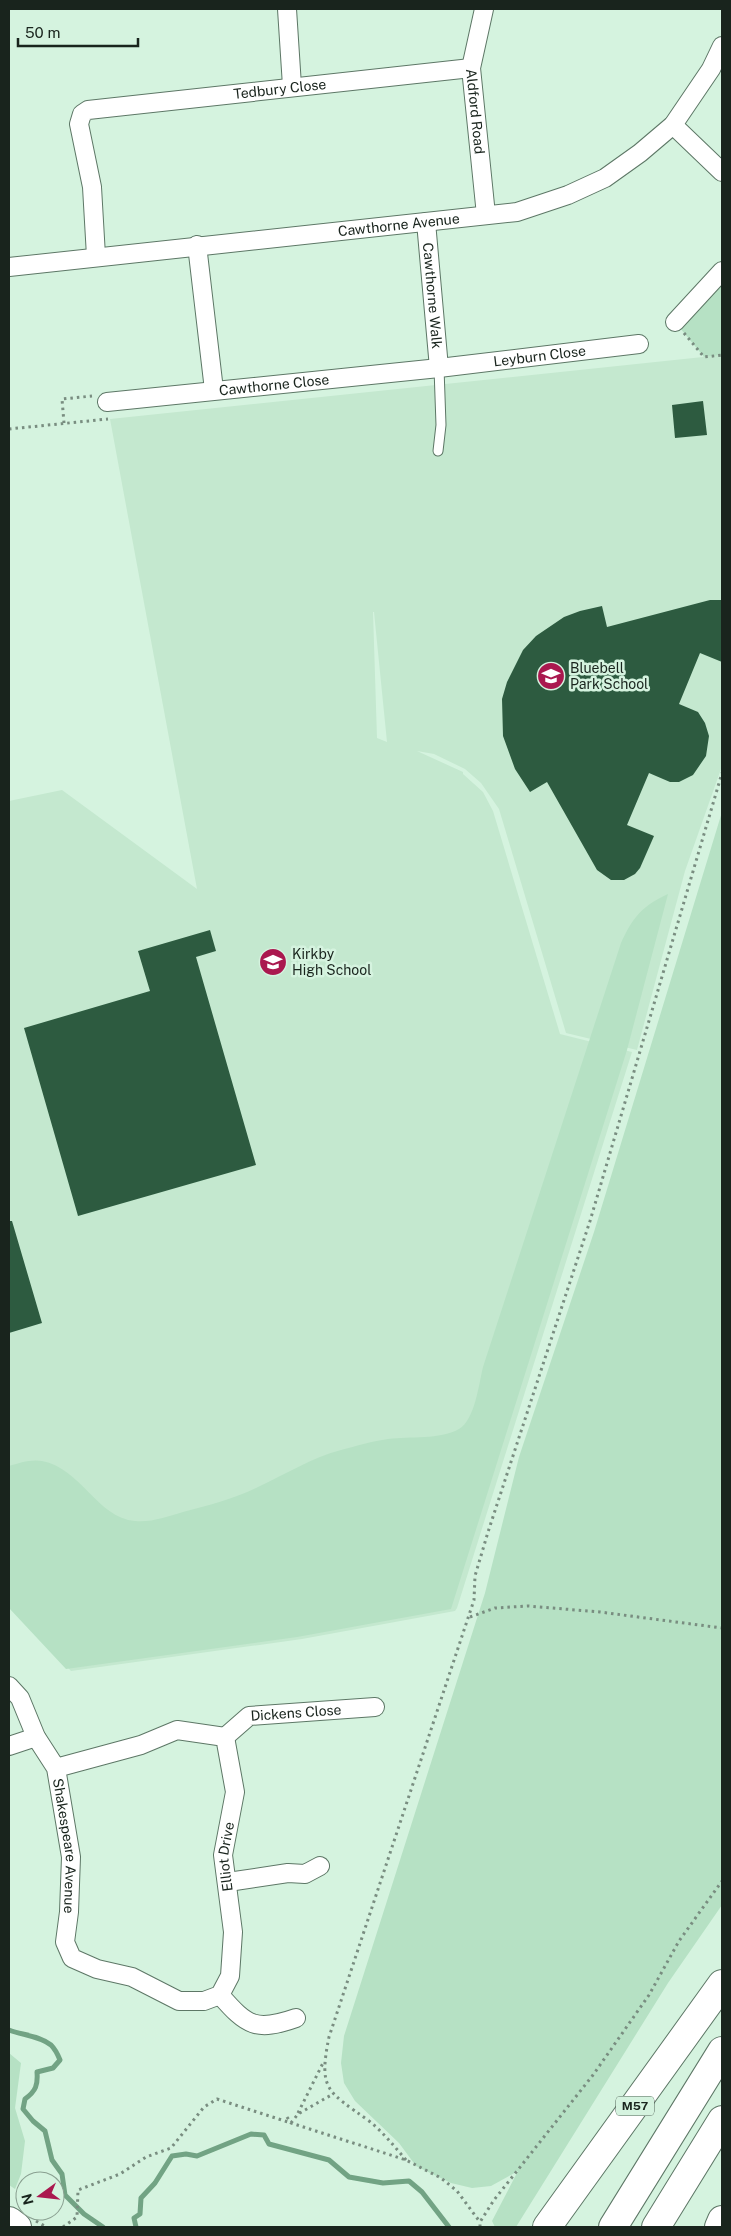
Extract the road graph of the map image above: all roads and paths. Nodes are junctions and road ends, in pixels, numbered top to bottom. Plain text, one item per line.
1 (287, 9) edge
2 (484, 9) edge
3 (722, 46) edge
4 (471, 68) junction
5 (292, 86) junction
6 (673, 126) junction
7 (722, 172) edge
8 (486, 215) junction
9 (426, 222) junction
10 (197, 245) junction
11 (96, 256) junction
12 (9, 266) edge
13 (722, 271) edge
14 (675, 322) joint
15 (639, 344) dead end
16 (722, 355) edge
17 (439, 368) junction
18 (214, 390) junction
19 (107, 402) junction
20 (64, 423) dead end
21 (9, 429) edge
22 (438, 451) dead end
23 (722, 773) edge
24 (469, 1617) junction
25 (722, 1628) edge
26 (9, 1686) edge
27 (375, 1707) dead end
28 (36, 1737) junction
29 (225, 1738) junction
30 (9, 1746) edge
31 (56, 1768) junction
32 (320, 1866) dead end
33 (722, 1881) edge
34 (228, 1882) junction
35 (722, 1984) edge
36 (220, 1995) junction
37 (296, 2018) dead end
38 (722, 2051) edge
39 (324, 2062) junction
40 (333, 2094) junction
41 (298, 2114) junction
42 (287, 2117) dead end
43 (722, 2120) edge
44 (292, 2123) junction
45 (406, 2160) junction
46 (722, 2220) edge
47 (9, 2221) edge
48 (480, 2222) junction
49 (16, 2227) edge
50 (63, 2227) edge
51 (480, 2227) edge
52 (547, 2227) edge
53 (613, 2227) edge
54 (656, 2227) edge
55 (719, 2227) edge

1 - 5 street
2 - 4 street, Aldford Road
3 - 6 street, Cawthorne Avenue
4 - 5 street, Tedbury Close
4 - 8 street, Aldford Road
5 - 11 street, Tedbury Close
6 - 7 street
6 - 8 street, Cawthorne Avenue
8 - 9 street, Cawthorne Avenue
9 - 10 street, Cawthorne Avenue
9 - 17 street, Cawthorne Walk
10 - 11 street, Cawthorne Avenue
10 - 18 street
11 - 12 street, Cawthorne Avenue
13 - 14 street
14 - 16 path
15 - 17 street, Leyburn Close
17 - 18 street, Cawthorne Close
17 - 22 lane
18 - 19 street, Cawthorne Close
19 - 20 path
19 - 21 path
23 - 24 path
24 - 25 path
24 - 39 path
26 - 28 street, Shakespeare Avenue
27 - 29 street, Dickens Close
28 - 30 street
28 - 31 street, Shakespeare Avenue
29 - 31 street
29 - 34 street, Elliot Drive
31 - 36 street, Shakespeare Avenue
32 - 34 street
33 - 48 path
34 - 36 street, Elliot Drive
35 - 52 main road, M57
36 - 37 street
38 - 53 main road
39 - 40 path
39 - 41 path
40 - 41 path
40 - 45 path
41 - 44 path
42 - 44 path
43 - 54 main road
44 - 45 path
44 - 50 path
45 - 48 path
46 - 55 main road
47 - 49 main road
48 - 51 path

